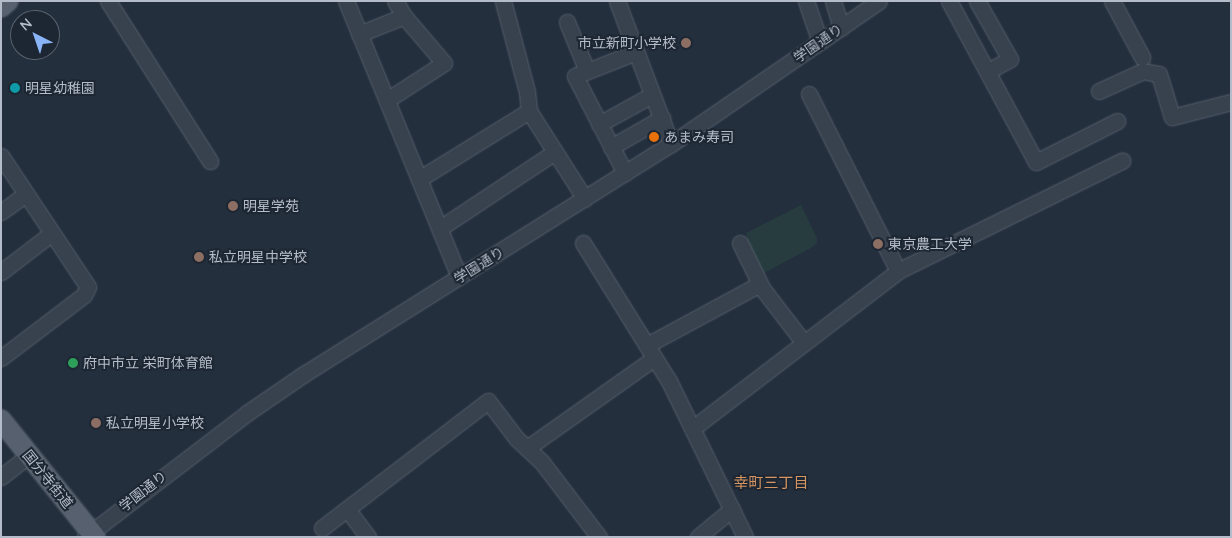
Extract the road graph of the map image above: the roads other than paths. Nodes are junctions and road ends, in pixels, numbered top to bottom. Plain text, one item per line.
1 (8, 1) edge
2 (108, 1) edge
3 (346, 1) edge
4 (395, 1) edge
5 (503, 1) edge
6 (617, 1) edge
7 (806, 1) edge
8 (832, 1) edge
9 (977, 1) edge
10 (1112, 1) edge
11 (873, 3) edge
12 (1, 7) edge
13 (953, 7) edge
14 (404, 16) junction
15 (567, 22) dead end
16 (841, 28) junction
17 (359, 34) junction
18 (820, 42) junction
19 (636, 52) junction
20 (1142, 57) dead end
21 (587, 71) junction
22 (988, 71) junction
23 (1099, 91) dead end
24 (809, 94) dead end
25 (652, 95) junction
26 (387, 100) junction
27 (1231, 102) edge
28 (529, 111) junction
29 (662, 118) junction
30 (1118, 121) dead end
31 (599, 124) junction
32 (671, 144) junction
33 (611, 147) junction
34 (555, 152) junction
35 (1, 156) edge
36 (210, 161) dead end
37 (1122, 161) dead end
38 (625, 172) junction
39 (419, 179) junction
40 (26, 194) junction
41 (585, 198) junction
42 (1, 212) edge
43 (440, 228) junction
44 (52, 233) junction
45 (584, 243) dead end
46 (740, 243) dead end
47 (898, 270) junction
48 (1, 272) edge
49 (459, 277) junction
50 (760, 284) junction
51 (804, 342) junction
52 (651, 351) junction
53 (1, 358) edge
54 (1, 420) edge
55 (694, 428) junction
56 (527, 448) junction
57 (28, 456) junction
58 (1, 477) edge
59 (347, 509) junction
60 (732, 510) junction
61 (322, 528) dead end
62 (91, 535) edge
63 (368, 537) edge
64 (598, 537) edge
65 (698, 537) edge
66 (746, 537) edge

1 - 12 main road
2 - 36 street
3 - 17 street
4 - 14 street
5 - 28 street
6 - 19 street
7 - 18 street
8 - 16 street
9 - 13 street
9 - 22 street
10 - 20 street
11 - 16 street, 学園通り
13 - 22 street
14 - 17 street
14 - 26 street
15 - 21 street
16 - 18 street, 学園通り
17 - 26 street
18 - 32 street, 学園通り
19 - 21 street
19 - 25 street
21 - 31 street
22 - 30 street
23 - 27 street
24 - 47 street
25 - 29 street
25 - 31 street
26 - 39 street
28 - 34 street
28 - 39 street
29 - 32 street
29 - 33 street
31 - 33 street
32 - 38 street, 学園通り
33 - 38 street
34 - 41 street
34 - 43 street
35 - 40 street
37 - 47 street
38 - 41 street, 学園通り
39 - 43 street
40 - 42 street
40 - 44 street
41 - 49 street, 学園通り
43 - 49 street
44 - 48 street
44 - 53 street
45 - 52 street
46 - 50 street
47 - 51 street
49 - 62 street, 学園通り
50 - 51 street
50 - 52 street
51 - 55 street
52 - 55 street
52 - 56 street
54 - 57 main road, 国分寺街道
55 - 60 street
56 - 59 street
56 - 64 street
57 - 58 street
57 - 62 main road, 国分寺街道
59 - 61 street
59 - 63 street
60 - 65 street
60 - 66 street

